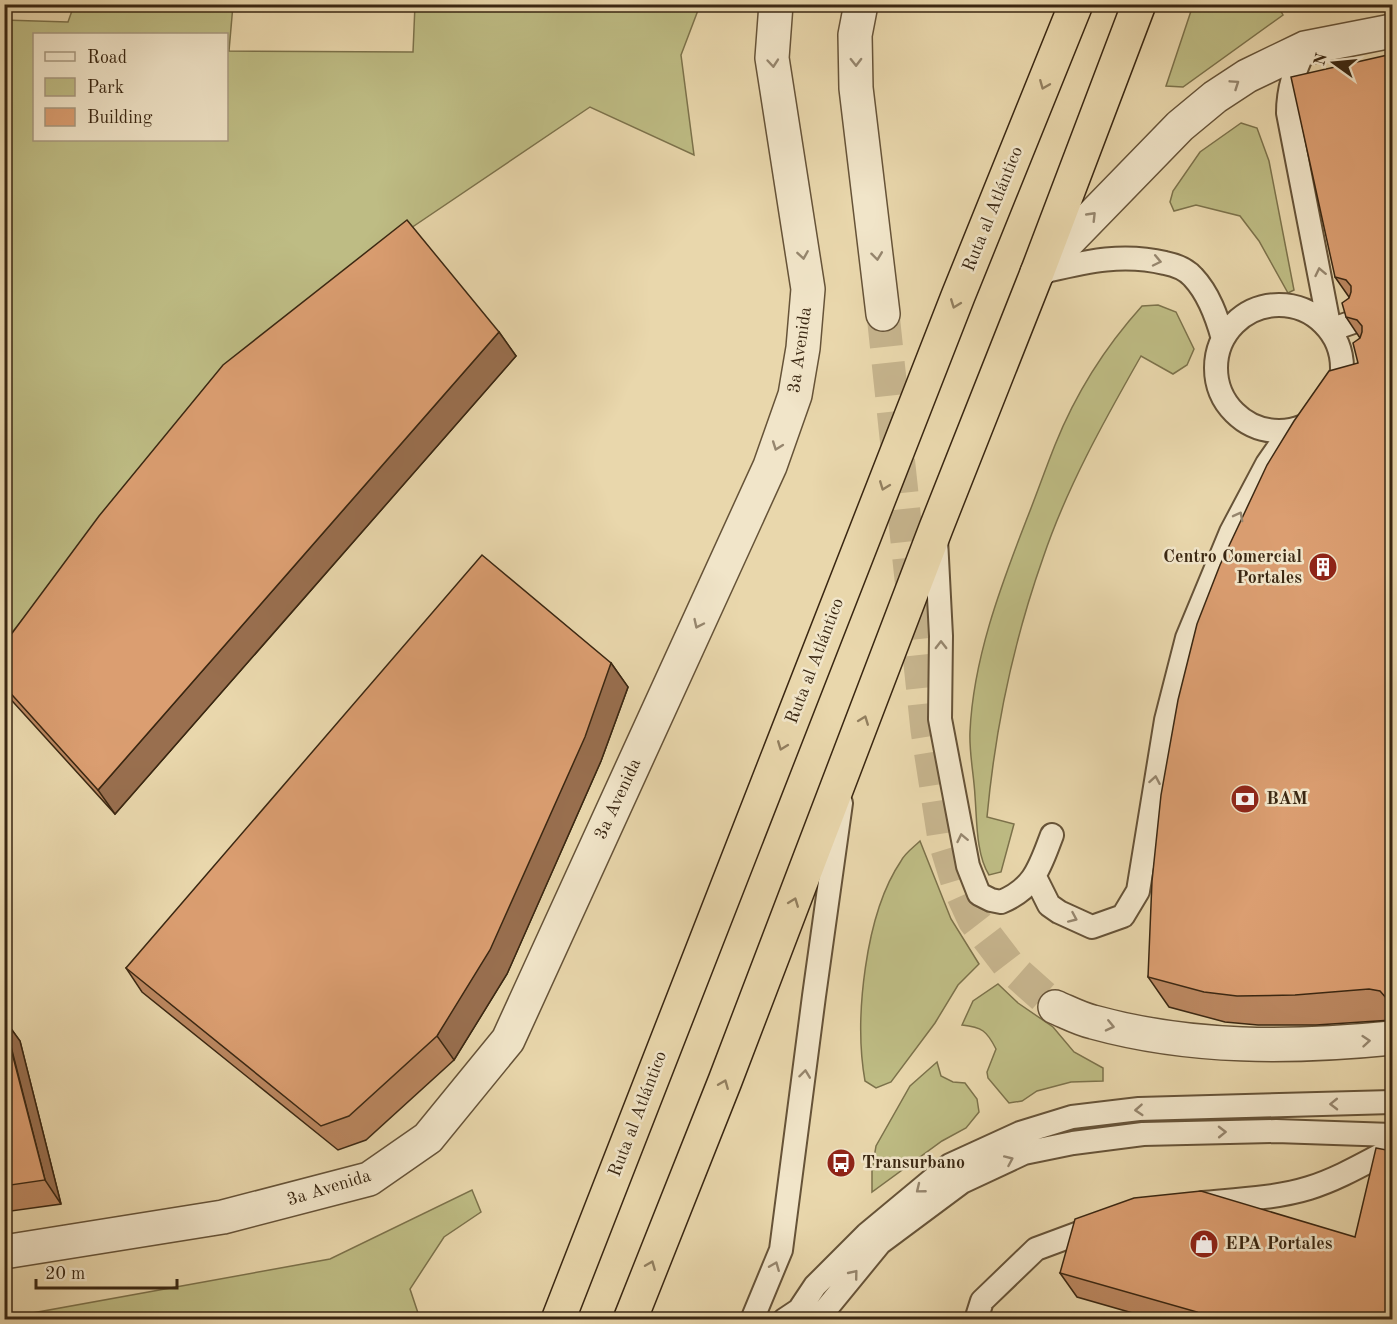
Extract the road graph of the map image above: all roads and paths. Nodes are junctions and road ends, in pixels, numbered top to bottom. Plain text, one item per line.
1 (776, 4) edge
2 (861, 4) edge
3 (1076, 4) edge
4 (1138, 4) edge
5 (1392, 31) edge
6 (1305, 48) junction
7 (1037, 273) junction
8 (884, 314) tunnel mouth
9 (1359, 320) edge
10 (1330, 330) junction
11 (1223, 339) junction
12 (1290, 431) junction
13 (936, 528) junction
14 (847, 765) junction
15 (1052, 835) dead end
16 (1035, 877) junction
17 (1055, 1007) tunnel mouth
18 (1392, 1038) edge
19 (1392, 1102) edge
20 (1392, 1136) edge
21 (1392, 1149) edge
22 (1181, 1205) edge
23 (1114, 1220) edge
24 (4, 1252) edge
25 (762, 1296) junction
26 (558, 1320) edge
27 (630, 1320) edge
28 (752, 1320) edge
29 (781, 1320) edge
30 (817, 1320) edge
31 (976, 1320) edge

1 -> 24 street, 3a Avenida
2 -> 8 street
3 -> 26 highway, Ruta al Atlántico
4 - 7 highway
5 - 6 street
7 -> 6 street
10 -> 6 lane
7 -> 11 lane
7 - 13 highway
9 - 10 lane
10 - 11 lane
10 - 12 lane
11 - 12 lane
16 -> 12 lane
14 -> 13 highway
16 -> 13 lane
25 -> 14 lane
27 -> 14 highway
15 - 16 lane
17 -> 18 street
19 -> 29 lane
30 -> 20 lane
21 - 22 lane
23 - 31 lane
25 - 28 lane
25 - 29 lane

